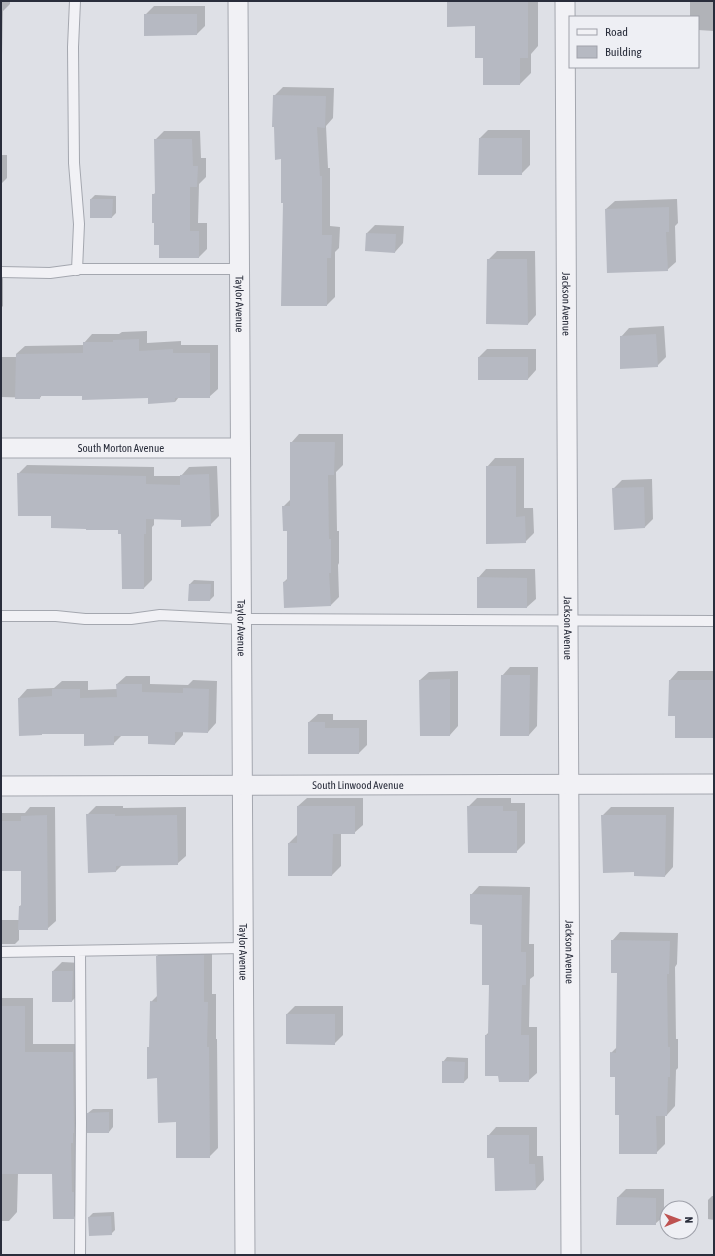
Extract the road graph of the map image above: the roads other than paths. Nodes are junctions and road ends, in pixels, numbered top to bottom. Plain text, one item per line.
1 (75, 1) edge
2 (238, 1) edge
3 (565, 1) edge
4 (239, 269) junction
5 (77, 270) junction
6 (1, 272) edge
7 (1, 448) edge
8 (240, 448) junction
9 (1, 616) edge
10 (241, 619) junction
11 (568, 620) junction
12 (714, 621) edge
13 (568, 784) junction
14 (714, 784) edge
15 (1, 786) edge
16 (242, 786) junction
17 (243, 948) junction
18 (80, 951) junction
19 (1, 952) edge
20 (80, 1255) edge
21 (245, 1255) edge
22 (571, 1255) edge

1 - 5 lane
2 - 4 street, Taylor Avenue
3 - 11 street, Jackson Avenue
4 - 5 lane
4 - 8 street, Taylor Avenue
5 - 6 lane
7 - 8 street, South Morton Avenue
8 - 10 street, Taylor Avenue
9 - 10 lane
10 - 11 lane
10 - 16 street, Taylor Avenue
11 - 12 lane
11 - 13 street, Jackson Avenue
13 - 14 street, South Linwood Avenue
13 - 16 street, South Linwood Avenue
13 - 22 street, Jackson Avenue
15 - 16 street, South Linwood Avenue
16 - 17 street, Taylor Avenue
17 - 18 lane
17 - 21 street, Taylor Avenue
18 - 19 lane
18 - 20 lane

